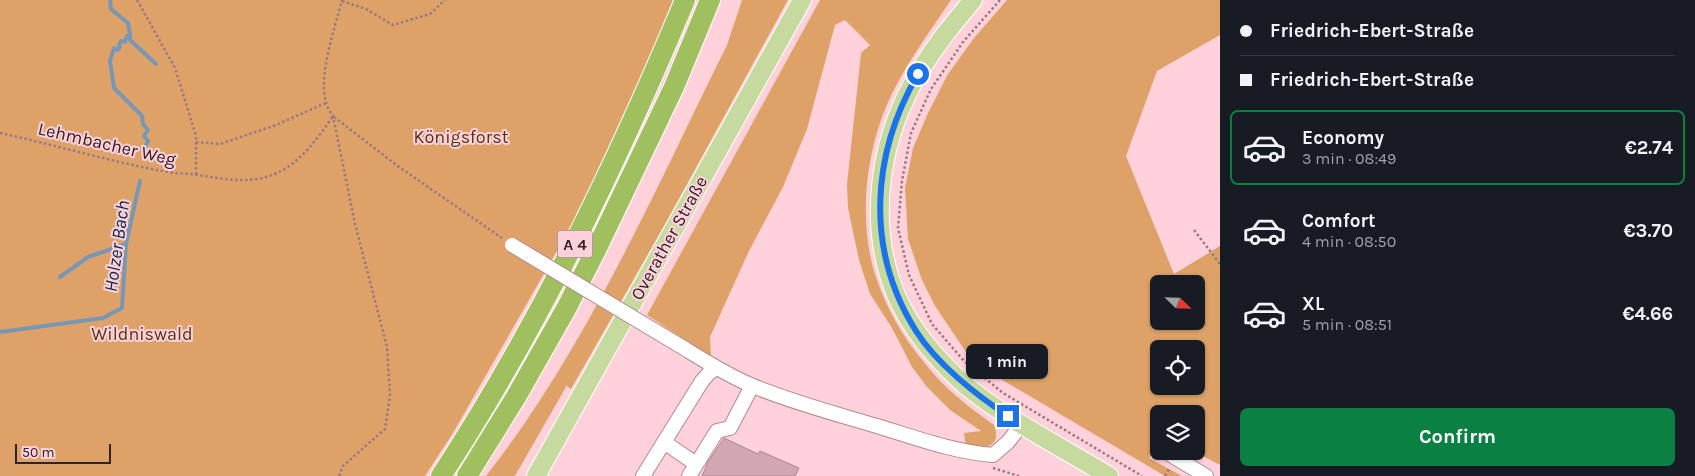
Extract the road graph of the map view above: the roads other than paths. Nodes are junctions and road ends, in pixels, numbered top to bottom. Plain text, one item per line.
1 (685, 0) edge
2 (710, 0) edge
3 (721, 0) edge
4 (802, 0) edge
5 (973, 0) edge
6 (674, 87) junction
7 (512, 245) road end
8 (716, 368) junction
9 (752, 386) junction
10 (1022, 424) junction
11 (664, 442) junction
12 (1181, 460) edge
13 (693, 470) edge
14 (1103, 474) edge
15 (442, 476) edge
16 (467, 476) edge
17 (536, 476) edge
18 (643, 476) edge
19 (1206, 476) edge

1 - 15 highway, A 4
2 - 6 highway, A 4
3 - 6 highway
4 - 17 main road, Overather Straße
5 - 10 main road
6 - 16 highway, A 4
7 - 8 lane, bridge
8 - 9 lane
8 - 11 lane
9 - 10 lane
9 - 13 lane
10 - 14 main road
11 - 13 lane
11 - 18 lane
12 - 19 lane

